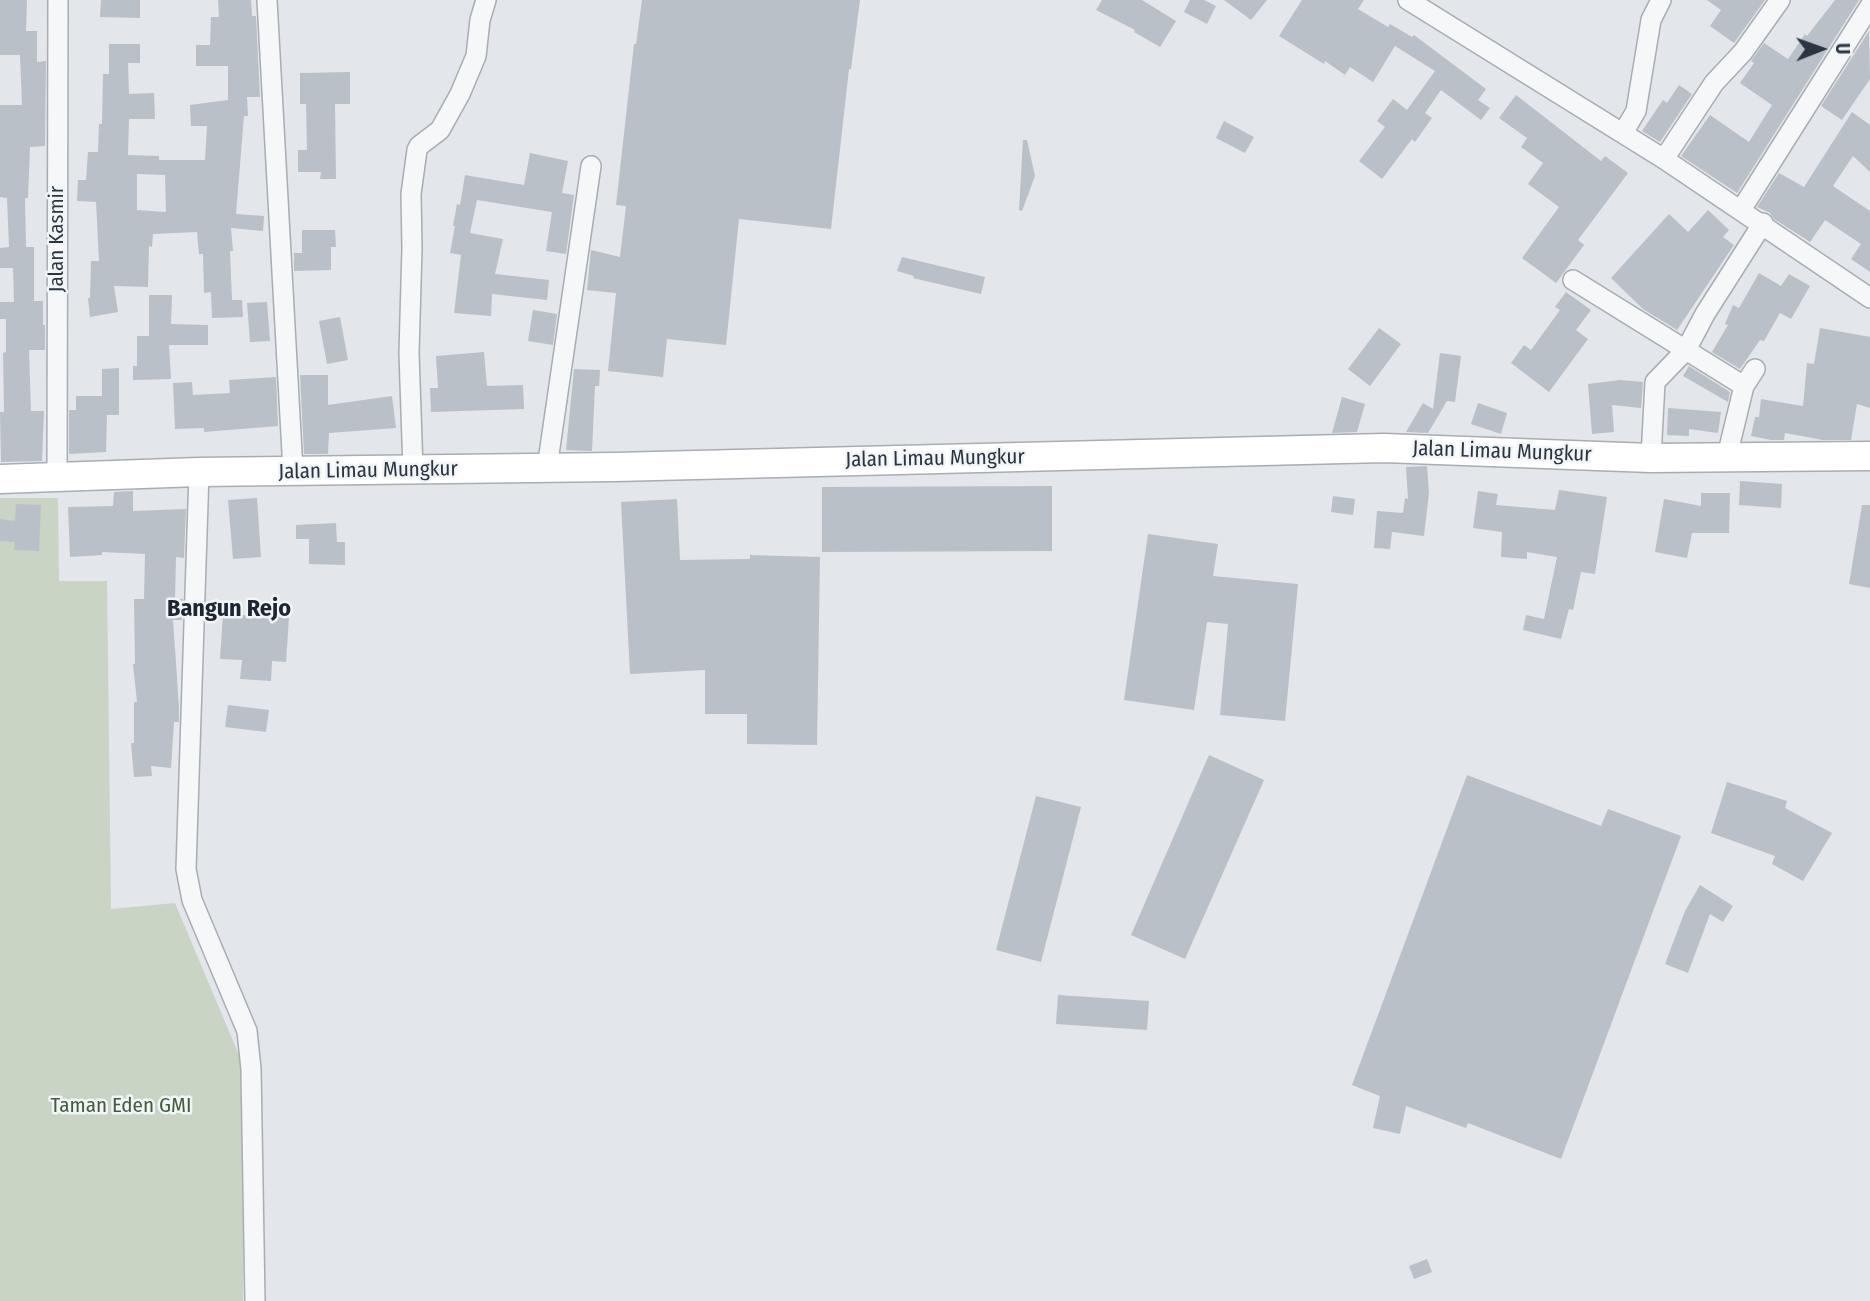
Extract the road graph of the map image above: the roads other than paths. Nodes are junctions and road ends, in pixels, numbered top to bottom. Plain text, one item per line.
1 (58, 0) edge
2 (267, 0) edge
3 (486, 0) edge
4 (1408, 0) edge
5 (1661, 0) edge
6 (1780, 0) edge
7 (1870, 6) edge
8 (1623, 134) junction
9 (1664, 159) junction
10 (591, 166) dead end
11 (1741, 210) junction
12 (1762, 223) junction
13 (1573, 280) dead end
14 (1870, 298) edge
15 (1686, 350) junction
16 (1727, 456) junction
17 (1870, 456) edge
18 (1651, 458) junction
19 (547, 468) junction
20 (413, 470) junction
21 (293, 471) junction
22 (199, 472) junction
23 (57, 478) junction
24 (0, 480) edge
25 (255, 1301) edge

1 - 23 street, Jalan Kasmir
2 - 21 street
3 - 20 street
4 - 8 street
5 - 8 street
6 - 9 street
7 - 11 street
8 - 9 street
9 - 11 street
10 - 19 street
11 - 12 street
12 - 14 street
12 - 15 street
13 - 15 street
15 - 16 street
15 - 18 street
16 - 17 street, Jalan Limau Mungkur
16 - 18 street, Jalan Limau Mungkur
18 - 19 street, Jalan Limau Mungkur
19 - 20 street, Jalan Limau Mungkur
20 - 21 street, Jalan Limau Mungkur
21 - 22 street, Jalan Limau Mungkur
22 - 23 street, Jalan Limau Mungkur
22 - 25 street
23 - 24 street, Jalan Limau Mungkur

